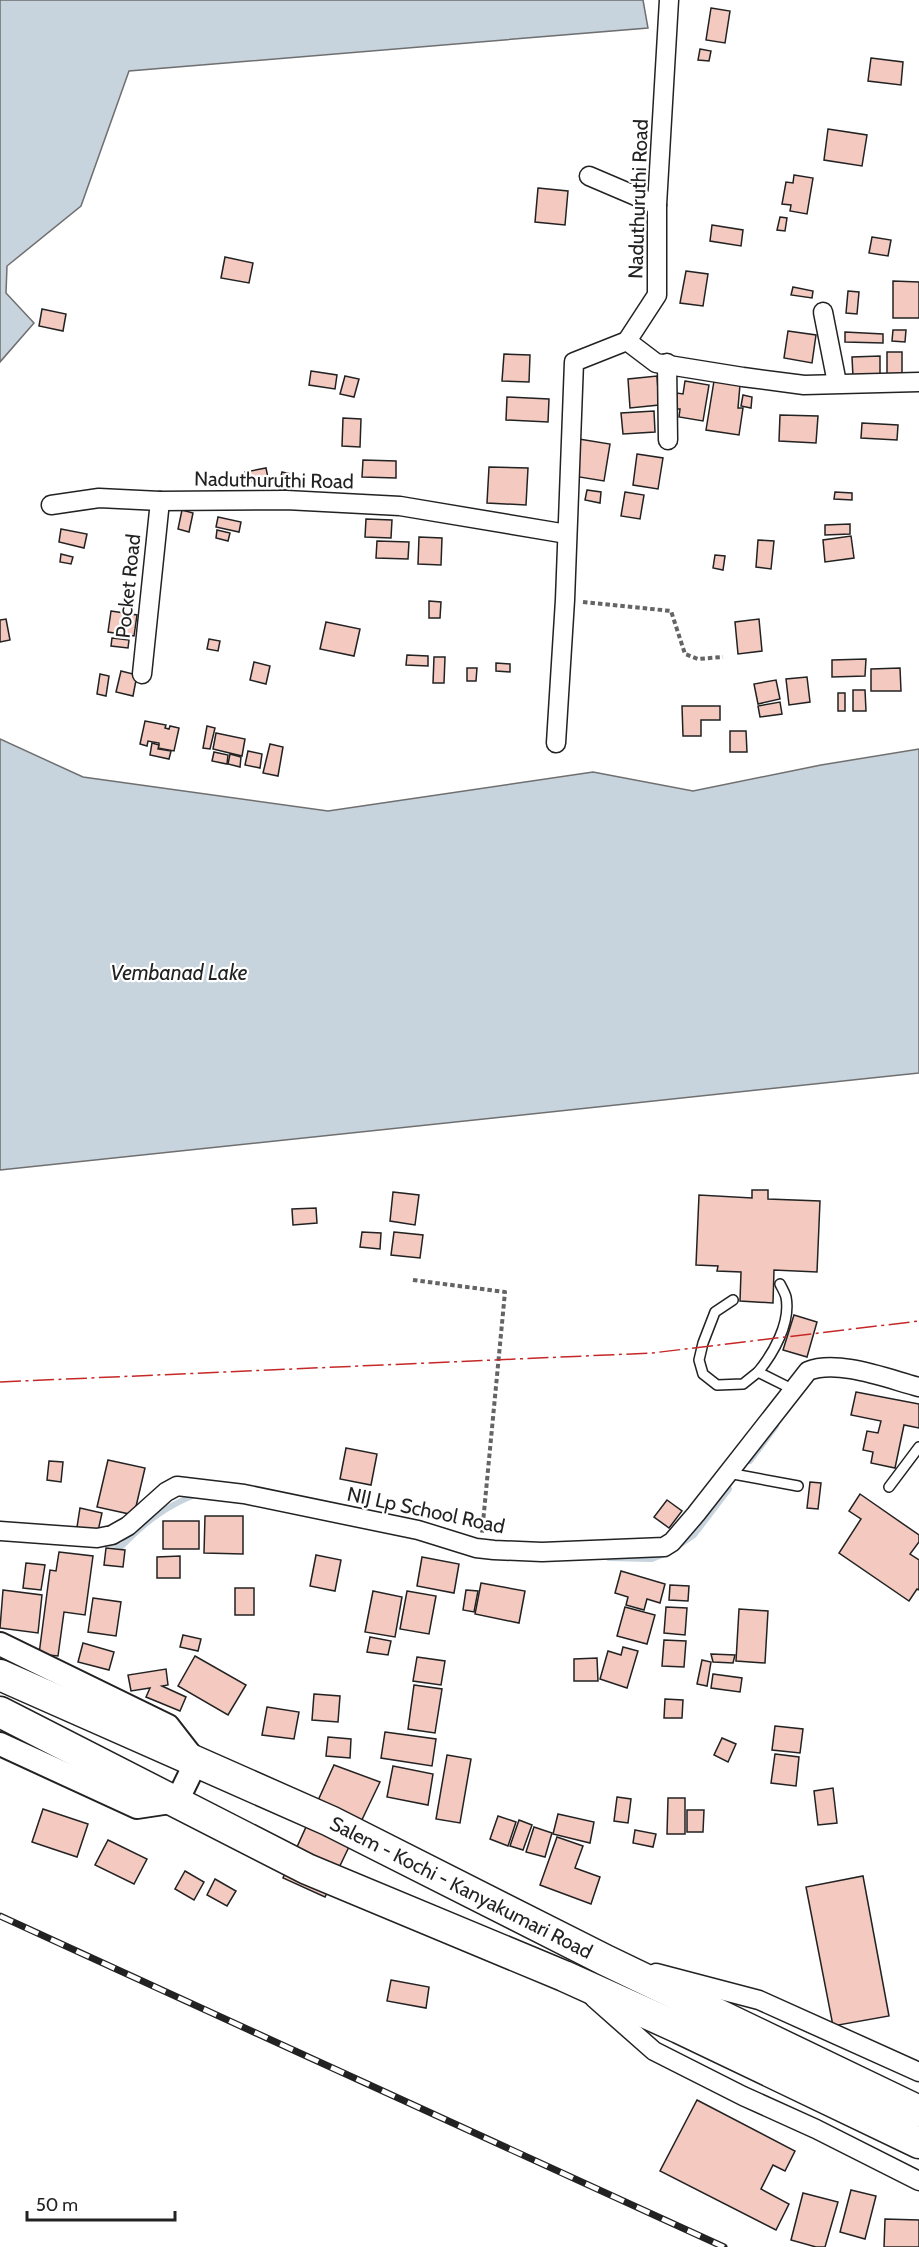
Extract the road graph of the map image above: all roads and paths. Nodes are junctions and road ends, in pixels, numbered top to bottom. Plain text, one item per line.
1 (669, 0) edge
2 (589, 176) dead end
3 (657, 205) junction
4 (823, 312) dead end
5 (627, 341) junction
6 (667, 363) junction
7 (919, 382) edge
8 (837, 383) junction
9 (668, 440) dead end
10 (160, 501) junction
11 (51, 506) dead end
12 (567, 534) junction
13 (565, 600) junction
14 (723, 657) dead end
15 (142, 674) dead end
16 (555, 743) dead end
17 (413, 1280) dead end
18 (780, 1284) dead end
19 (733, 1300) dead end
20 (758, 1372) junction
21 (919, 1387) edge
22 (792, 1389) junction
23 (919, 1447) edge
24 (728, 1473) junction
25 (798, 1486) dead end
26 (889, 1487) dead end
27 (0, 1531) edge
28 (481, 1548) junction
29 (0, 1644) edge
30 (0, 1675) edge
31 (0, 1712) edge
32 (0, 1744) edge
33 (196, 1762) junction
34 (177, 1801) junction
35 (605, 1960) junction
36 (564, 1976) junction
37 (919, 2072) edge
38 (919, 2111) edge
39 (919, 2143) edge
40 (919, 2181) edge

1 - 3 street, Naduthuruthi Road
2 - 3 street
3 - 5 street, Naduthuruthi Road
4 - 8 street
5 - 6 street
5 - 12 street
6 - 8 street
6 - 9 street
7 - 8 street
10 - 11 street, Naduthuruthi Road
10 - 12 street, Naduthuruthi Road
10 - 15 street, Pocket Road
12 - 13 street
13 - 14 path
13 - 16 street
17 - 28 path
18 - 20 lane
19 - 20 lane
20 - 22 lane
21 - 22 street, NIJ Lp School Road
22 - 24 street, NIJ Lp School Road
23 - 26 lane
24 - 25 lane
24 - 28 street, NIJ Lp School Road
27 - 28 street, NIJ Lp School Road
29 - 33 street
30 - 33 highway, Salem - Kochi - Kanyakumari Road
31 - 34 highway, Salem - Kochi - Kanyakumari Road
32 - 34 street
33 - 34 street
33 - 35 highway, Salem - Kochi - Kanyakumari Road
34 - 36 highway, Salem - Kochi - Kanyakumari Road
35 - 37 street
35 - 38 highway, Salem - Kochi - Kanyakumari Road
36 - 39 highway, Salem - Kochi - Kanyakumari Road
36 - 40 street

